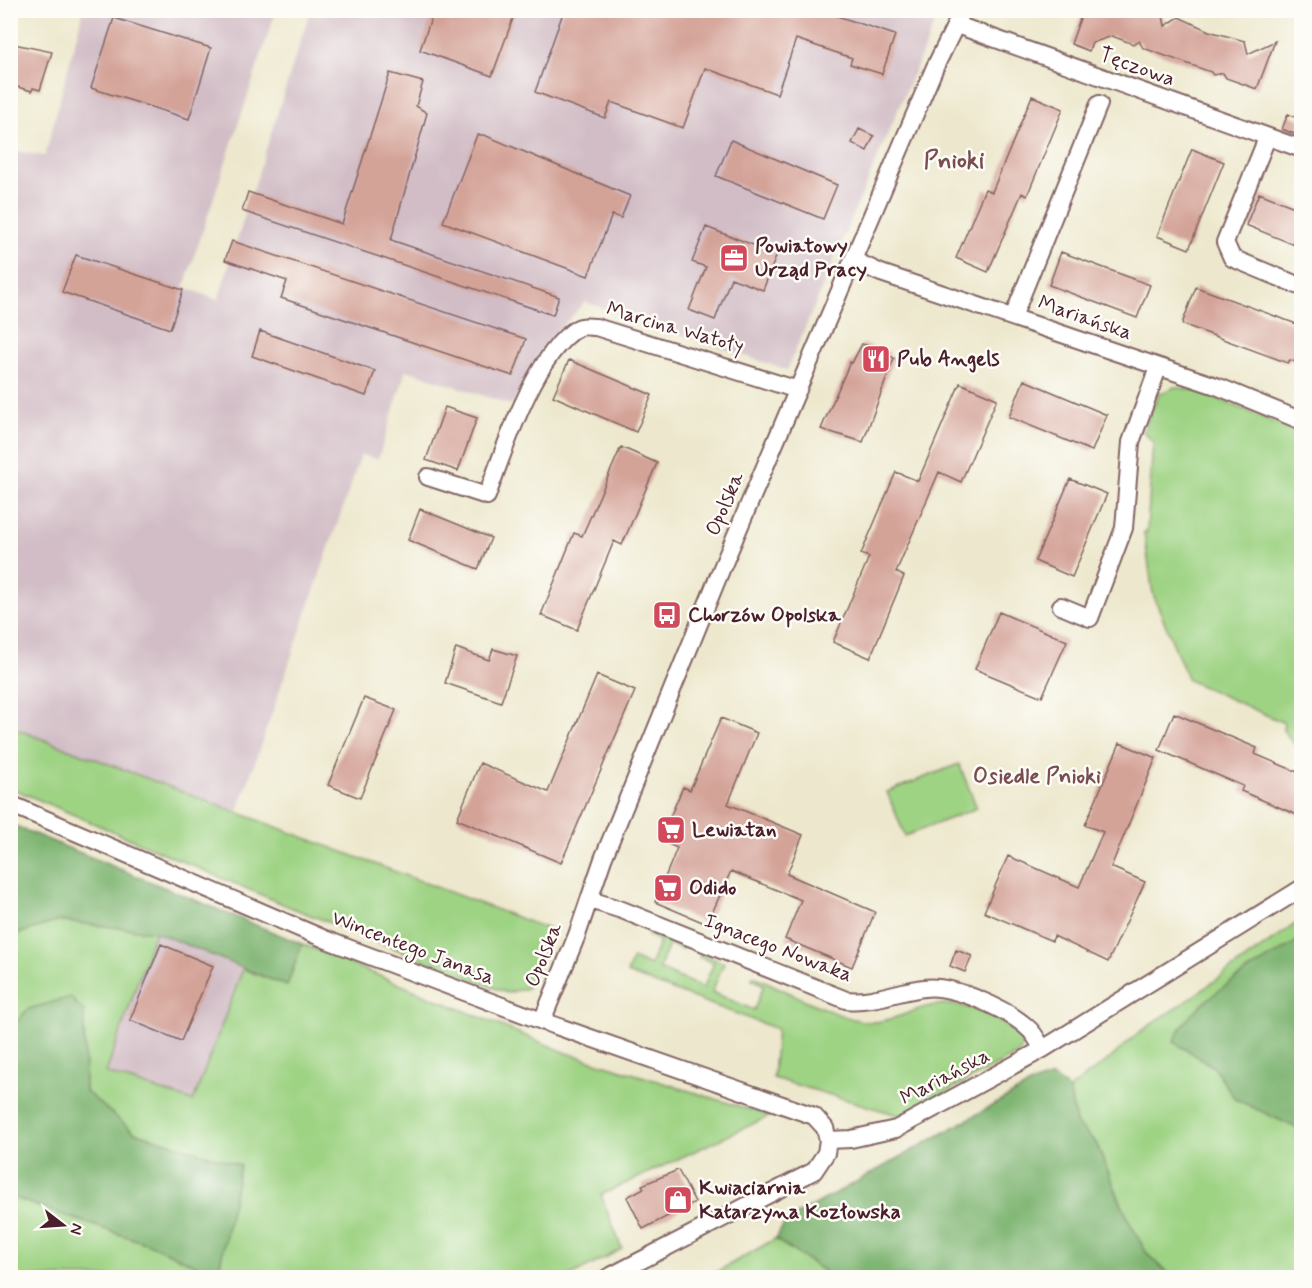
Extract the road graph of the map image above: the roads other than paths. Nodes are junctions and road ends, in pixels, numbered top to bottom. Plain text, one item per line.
1 (960, 18) edge
2 (1099, 104) dead end
3 (1267, 138) junction
4 (1302, 149) edge
5 (853, 260) junction
6 (1302, 287) edge
7 (1013, 317) junction
8 (1158, 368) junction
9 (798, 390) junction
10 (1302, 421) edge
11 (428, 477) dead end
12 (1061, 606) dead end
13 (10, 804) edge
14 (1302, 888) edge
15 (590, 900) junction
16 (542, 1021) junction
17 (1043, 1049) junction
18 (828, 1140) junction
19 (607, 1278) edge

1 - 3 street, Tęczowa
1 - 5 street, Opolska
2 - 7 street
3 - 4 street, Tęczowa
3 - 6 street
5 - 7 street, Mariańska
5 - 9 street, Opolska
7 - 8 street, Mariańska
8 - 10 street, Mariańska
8 - 12 street
9 - 11 street, Marcina Watoły
9 - 15 street, Opolska
13 - 16 street, Wincentego Janasa
14 - 17 street, Mariańska
15 - 16 street, Opolska
15 - 17 street, Ignacego Nowaka
16 - 18 street, Wincentego Janasa
17 - 18 street, Mariańska
18 - 19 street

